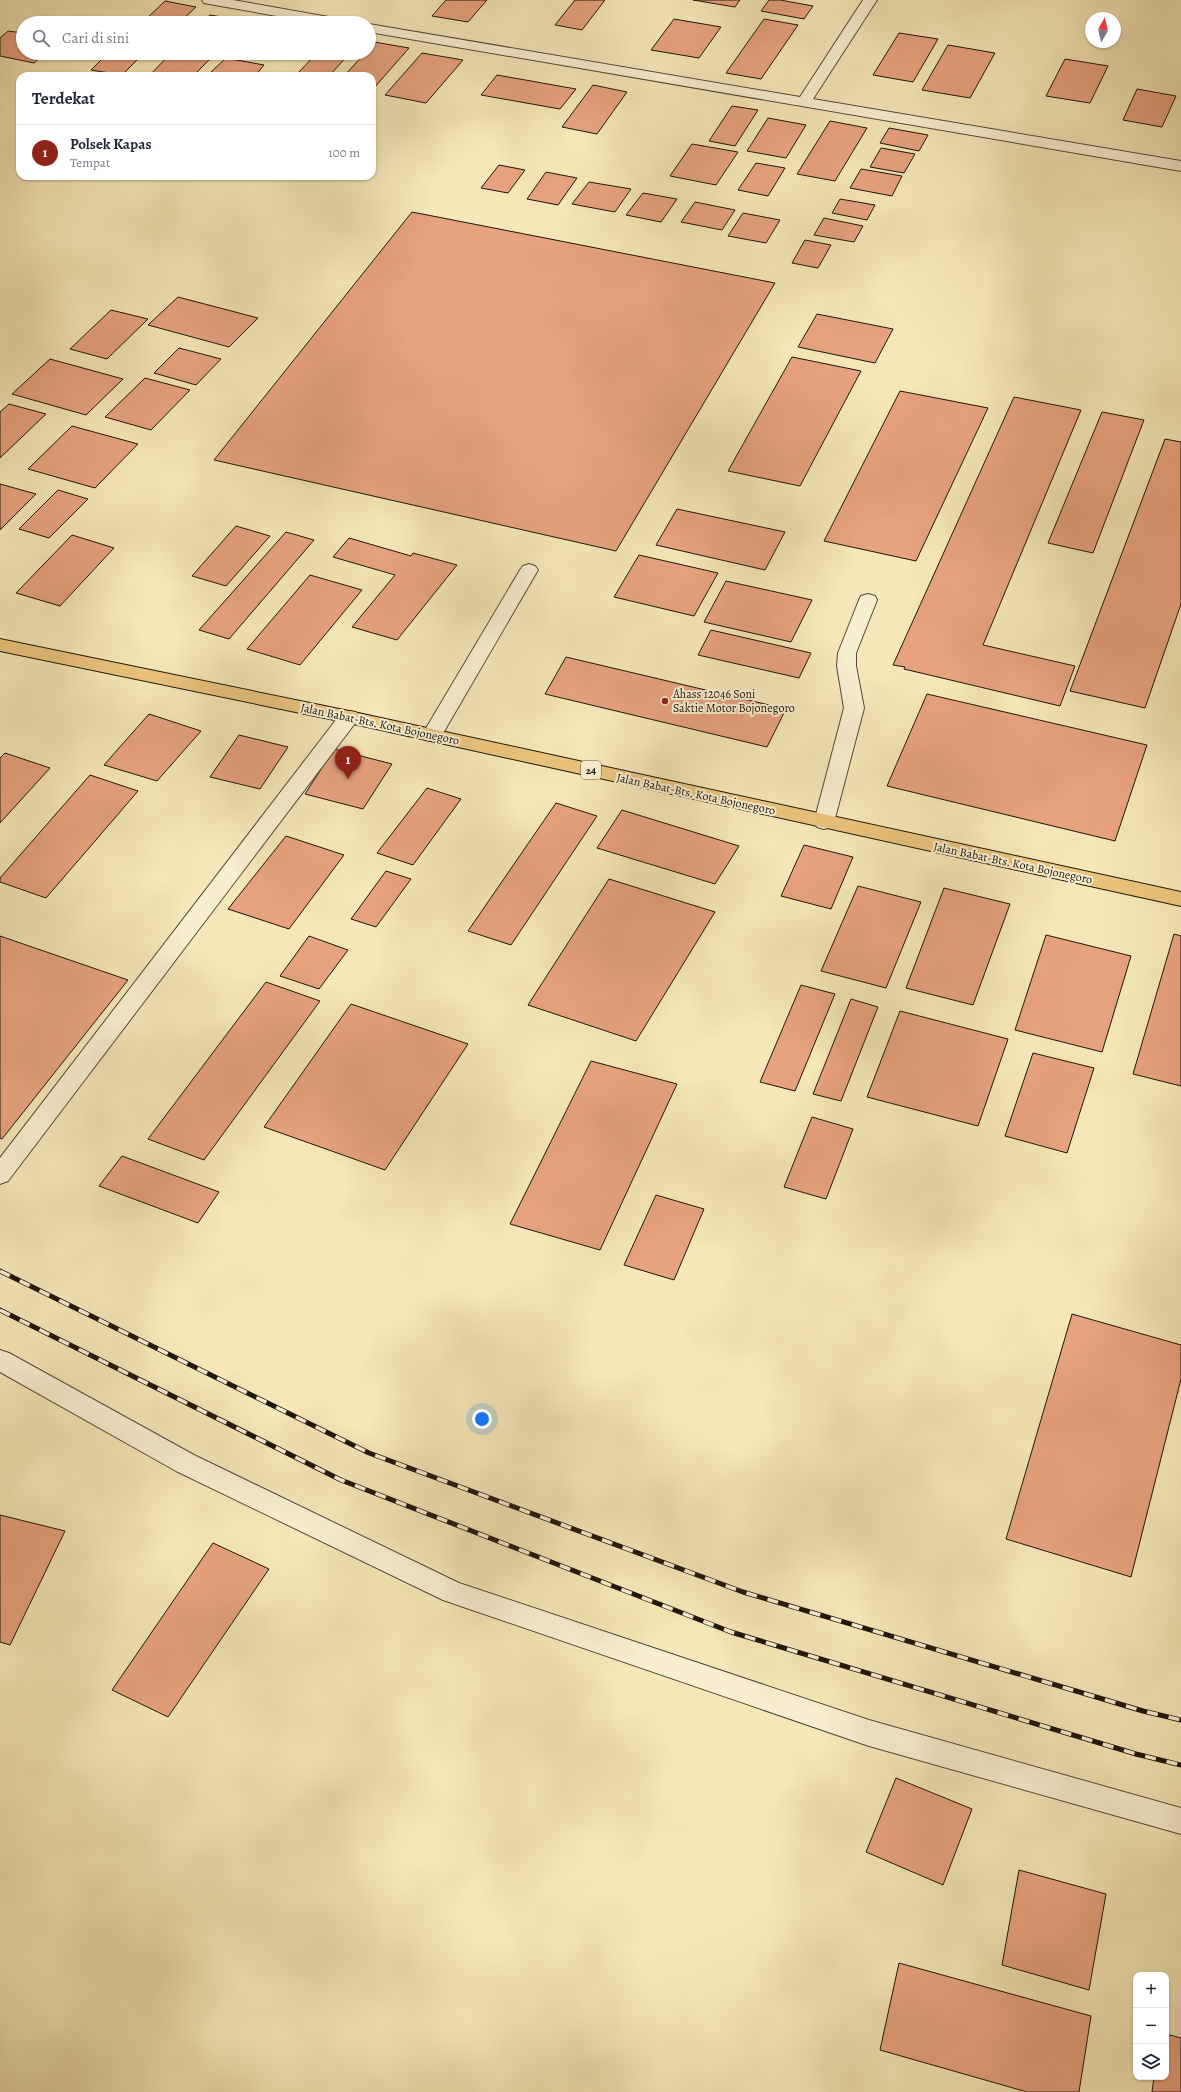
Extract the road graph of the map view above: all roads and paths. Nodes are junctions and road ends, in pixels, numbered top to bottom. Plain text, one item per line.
1 (209, 0) edge
2 (870, 0) edge
3 (300, 16) edge
4 (376, 29) edge
5 (803, 103) junction
6 (1181, 166) edge
7 (529, 570) dead end
8 (868, 600) dead end
9 (0, 645) edge
10 (349, 717) junction
11 (432, 735) junction
12 (824, 822) junction
13 (1181, 899) edge
14 (0, 1176) edge
15 (0, 1360) edge
16 (1181, 1821) edge

1 - 3 street
2 - 5 street
4 - 5 street
5 - 6 street
7 - 11 street
8 - 12 street
9 - 10 highway, Jalan Babat-Bts. Kota Bojonegoro / 24
10 - 11 highway, Jalan Babat-Bts. Kota Bojonegoro / 24
10 - 14 street
11 - 12 highway, Jalan Babat-Bts. Kota Bojonegoro / 24
12 - 13 highway, Jalan Babat-Bts. Kota Bojonegoro / 24
15 - 16 street

